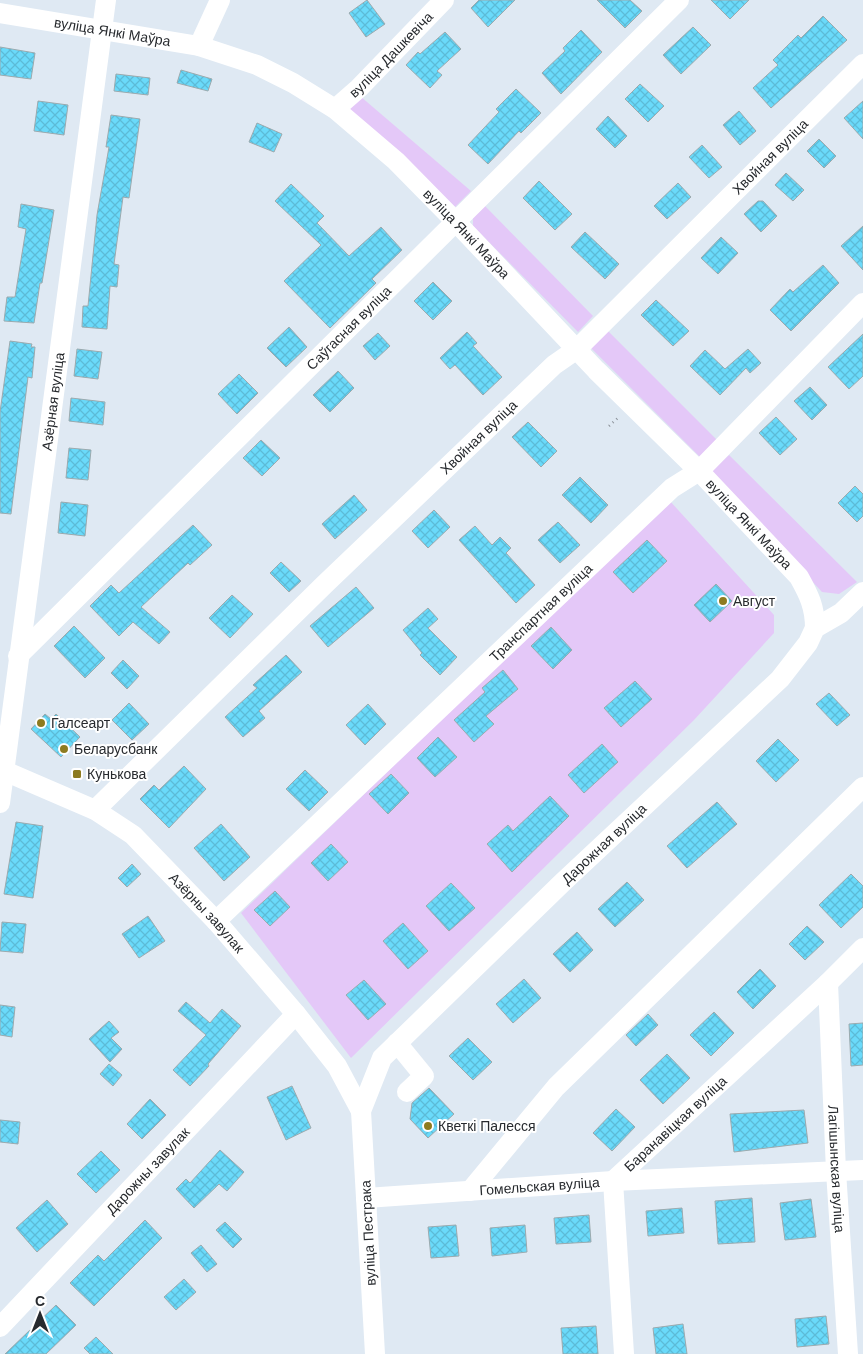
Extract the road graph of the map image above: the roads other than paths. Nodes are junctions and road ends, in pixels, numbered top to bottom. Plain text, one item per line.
1 (106, 0) edge
2 (220, 0) edge
3 (444, 0) edge
4 (679, 0) edge
5 (0, 13) edge
6 (102, 29) junction
7 (199, 46) junction
8 (863, 64) edge
9 (335, 109) junction
10 (455, 221) junction
11 (863, 303) edge
12 (577, 349) junction
13 (699, 471) junction
14 (863, 592) edge
15 (815, 628) junction
16 (18, 656) junction
17 (2, 770) edge
18 (863, 787) edge
19 (0, 804) edge
20 (95, 810) junction
21 (216, 921) junction
22 (863, 948) edge
23 (828, 983) junction
24 (296, 1014) junction
25 (397, 1043) junction
26 (407, 1092) dead end
27 (362, 1111) junction
28 (863, 1170) edge
29 (836, 1171) junction
30 (613, 1180) junction
31 (470, 1191) junction
32 (366, 1198) junction
33 (0, 1327) edge
34 (375, 1354) edge
35 (624, 1354) edge
36 (848, 1354) edge

1 - 6 street, Азёрная вуліца
2 - 7 street
3 - 9 street, вуліца Дашкевіча
4 - 10 street, Саўгасная вуліца
5 - 6 street, вуліца Янкі Маўра
6 - 7 street, вуліца Янкі Маўра
6 - 16 street, Азёрная вуліца
7 - 9 street, вуліца Янкі Маўра
8 - 12 street, Хвойная вуліца
9 - 10 street, вуліца Янкі Маўра
10 - 12 street, вуліца Янкі Маўра
10 - 16 street, Саўгасная вуліца
11 - 13 street, Транспартная вуліца
12 - 13 street, вуліца Янкі Маўра
12 - 20 street, Хвойная вуліца
13 - 15 street, вуліца Янкі Маўра
13 - 21 street, Транспартная вуліца
14 - 15 street
15 - 25 street, Дарожная вуліца
16 - 17 street, Азёрная вуліца
17 - 19 street, Азёрная вуліца
17 - 20 street, Азёрны завулак
18 - 31 street
20 - 21 street, Азёрны завулак
21 - 24 street, Азёрны завулак
22 - 23 street, Баранавіцкая вуліца
23 - 29 street, Лагішынская вуліца
23 - 30 street, Баранавіцкая вуліца
24 - 27 street, Азёрны завулак
24 - 33 street, Дарожны завулак
25 - 26 street
25 - 27 street, Дарожная вуліца
27 - 32 street, вуліца Пестрака
28 - 29 street, Гомельская вуліца
29 - 30 street, Гомельская вуліца
29 - 36 street, Лагішынская вуліца
30 - 31 street, Гомельская вуліца
30 - 35 street, Баранавіцкая вуліца
31 - 32 street, Гомельская вуліца
32 - 34 street, вуліца Пестрака

